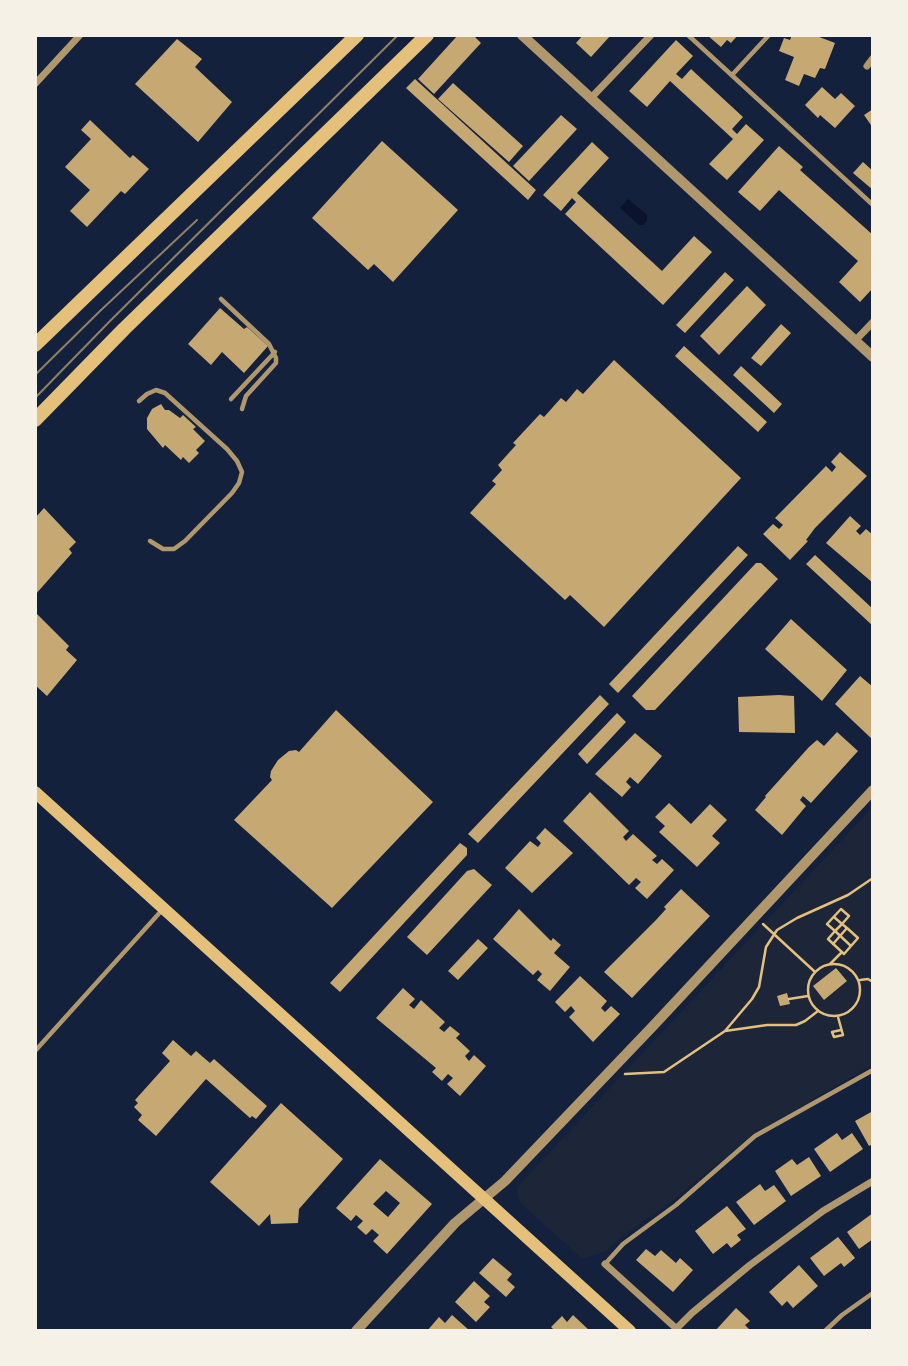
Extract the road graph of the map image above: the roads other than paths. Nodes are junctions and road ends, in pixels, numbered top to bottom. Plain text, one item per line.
1 (80, 35) edge
2 (357, 35) edge
3 (427, 35) edge
4 (522, 35) edge
5 (651, 35) edge
6 (688, 35) edge
7 (769, 35) edge
8 (873, 58) edge
9 (867, 66) dead end
10 (732, 75) junction
11 (35, 83) edge
12 (591, 99) junction
13 (873, 196) edge
14 (871, 203) edge
15 (221, 299) dead end
16 (873, 322) edge
17 (855, 341) junction
18 (35, 345) edge
19 (275, 352) junction
20 (873, 357) edge
21 (230, 398) dead end
22 (139, 401) dead end
23 (242, 409) dead end
24 (35, 420) edge
25 (150, 541) dead end
26 (873, 790) edge
27 (35, 792) edge
28 (163, 909) junction
29 (35, 1051) edge
30 (873, 1070) edge
31 (873, 1181) edge
32 (484, 1199) junction
33 (606, 1264) joint
34 (873, 1293) edge
35 (678, 1330) edge
36 (356, 1331) edge
37 (629, 1331) edge
38 (825, 1331) edge

1 - 11 street
2 - 18 main road
3 - 24 main road
4 - 12 street
5 - 12 street
6 - 10 lane
7 - 10 lane
8 - 9 street
10 - 14 lane
12 - 17 street
13 - 14 lane
15 - 19 lane
16 - 17 street
17 - 20 street
19 - 21 lane
19 - 23 lane
22 - 25 lane
26 - 32 street
27 - 28 main road
28 - 29 lane
28 - 32 main road
30 - 33 lane
31 - 35 street
32 - 36 street
32 - 37 main road
33 - 35 street
34 - 38 lane

